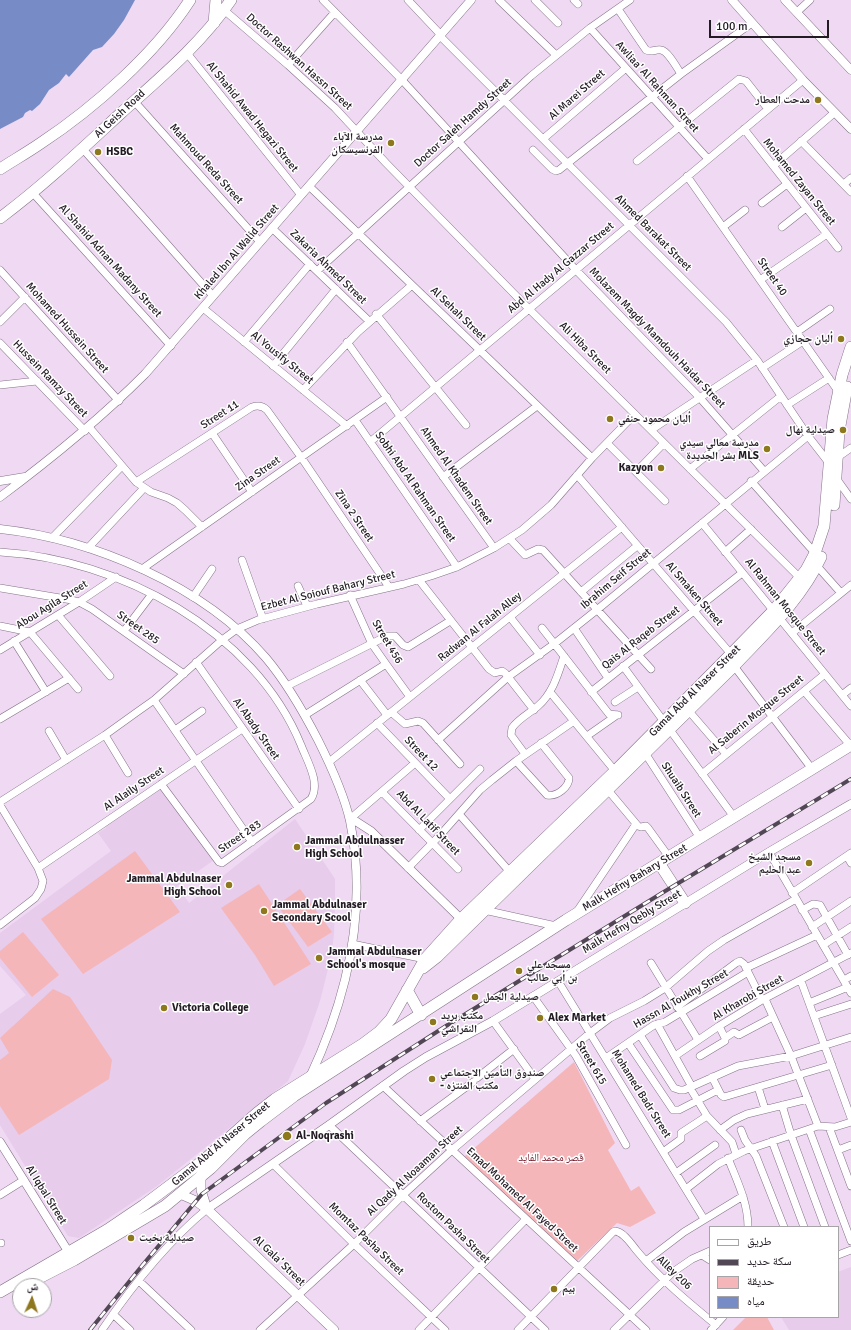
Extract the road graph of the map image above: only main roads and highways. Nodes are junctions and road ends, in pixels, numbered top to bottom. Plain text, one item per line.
1 (190, 0) edge
2 (216, 0) edge
3 (231, 0) edge
4 (214, 23) junction
5 (0, 169) edge
6 (14, 208) junction
7 (0, 209) edge
8 (0, 218) edge
9 (851, 347) edge
10 (851, 372) edge
11 (833, 460) junction
12 (776, 614) junction
13 (667, 725) junction
14 (851, 745) edge
15 (659, 863) junction
16 (686, 903) road end
17 (419, 970) junction
18 (408, 990) junction
19 (421, 1015) junction
20 (204, 1160) junction
21 (200, 1178) junction
22 (172, 1185) junction
23 (180, 1194) junction
24 (207, 1209) junction
25 (71, 1256) junction
26 (37, 1278) edge
27 (12, 1290) edge
28 (1, 1292) edge
29 (334, 1330) edge

1 - 5 main road
2 - 4 main road
3 - 4 main road, Al Geish Road
4 - 6 main road, Al Geish Road
6 - 7 main road
6 - 8 main road, Al Geish Road
9 - 11 main road, Gamal Abd Al Naser Street
10 - 11 main road, Gamal Abd Al Naser Street
11 - 12 main road, Gamal Abd Al Naser Street
11 - 12 main road, Gamal Abd Al Naser Street
12 - 13 main road, Gamal Abd Al Naser Street
12 - 13 main road, Gamal Abd Al Naser Street
13 - 17 main road, Gamal Abd Al Naser Street
13 - 17 main road, Gamal Abd Al Naser Street
14 - 15 main road, Malk Hefny Bahary Street
15 - 16 main road
15 - 19 main road, Malk Hefny Bahary Street
17 - 18 main road, Gamal Abd Al Naser Street
18 - 19 main road
18 - 20 main road, Gamal Abd Al Naser Street
19 - 21 main road, Gamal Abd Al Naser Street
20 - 21 main road, Al Gala' Street
20 - 22 main road, Gamal Abd Al Naser Street
21 - 23 main road, Gamal Abd Al Naser Street
21 - 24 main road, Al Gala' Street
22 - 23 main road
22 - 25 main road, Gamal Abd Al Naser Street
23 - 24 main road, Al Gala' Street
23 - 25 main road, Gamal Abd Al Naser Street
24 - 29 main road, Al Gala' Street
25 - 26 main road, Gamal Abd Al Naser Street
25 - 28 main road, Gamal Abd Al Naser Street
27 - 28 main road, Gamal Abd Al Naser Street

